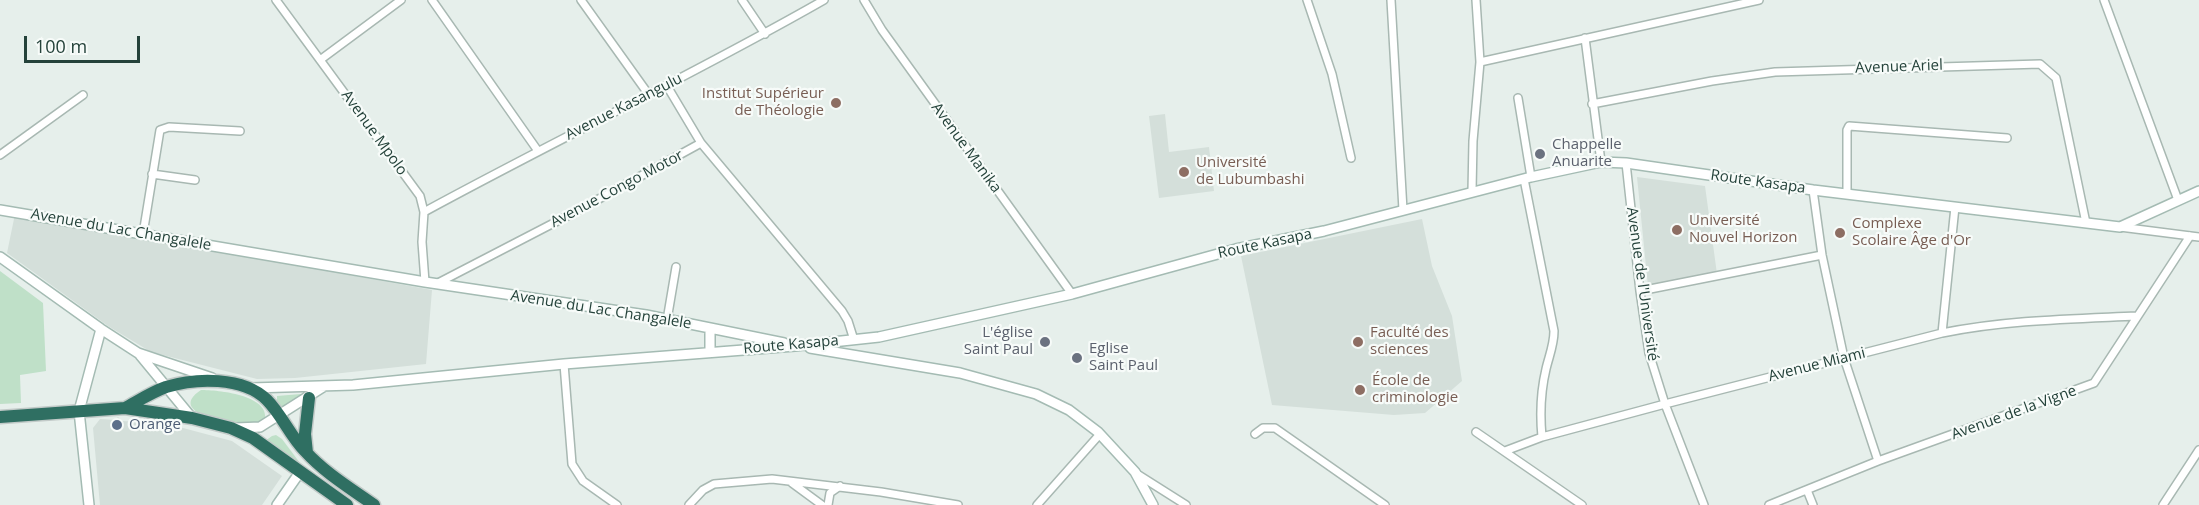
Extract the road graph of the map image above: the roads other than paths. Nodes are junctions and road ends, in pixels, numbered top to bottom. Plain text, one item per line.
1 (276, 0) edge
2 (401, 0) edge
3 (432, 0) edge
4 (582, 0) edge
5 (742, 0) edge
6 (824, 0) edge
7 (864, 0) edge
8 (1307, 0) edge
9 (1391, 0) edge
10 (1476, 0) edge
11 (1759, 0) edge
12 (2104, 0) edge
13 (765, 34) junction
14 (1585, 38) junction
15 (320, 60) junction
16 (1480, 62) junction
17 (667, 86) junction
18 (83, 95) dead end
19 (649, 95) junction
20 (1518, 98) dead end
21 (1592, 104) junction
22 (240, 131) dead end
23 (2007, 138) dead end
24 (700, 143) junction
25 (538, 151) junction
26 (0, 155) edge
27 (1351, 158) dead end
28 (1601, 162) junction
29 (1626, 163) junction
30 (152, 174) junction
31 (1528, 178) junction
32 (195, 180) dead end
33 (1813, 190) junction
34 (1472, 191) junction
35 (2199, 191) edge
36 (1846, 193) junction
37 (2178, 201) junction
38 (1955, 207) junction
39 (0, 210) edge
40 (1403, 210) junction
41 (424, 212) junction
42 (2086, 223) junction
43 (2120, 227) junction
44 (143, 234) junction
45 (2190, 236) junction
46 (2199, 237) edge
47 (1822, 255) junction
48 (0, 257) edge
49 (676, 267) dead end
50 (425, 282) junction
51 (437, 284) junction
52 (1640, 291) junction
53 (1072, 294) junction
54 (2136, 316) junction
55 (667, 320) junction
56 (710, 328) junction
57 (101, 329) junction
58 (1942, 333) junction
59 (867, 338) junction
60 (854, 340) junction
61 (795, 346) junction
62 (710, 352) junction
63 (138, 353) junction
64 (867, 357) junction
65 (1844, 358) junction
66 (564, 364) junction
67 (223, 381) junction
68 (165, 387) junction
69 (323, 387) junction
70 (249, 388) junction
71 (309, 398) junction
72 (1665, 404) junction
73 (125, 408) junction
74 (79, 411) junction
75 (279, 416) junction
76 (0, 417) edge
77 (192, 418) junction
78 (231, 428) junction
79 (1476, 432) dead end
80 (1100, 434) junction
81 (1255, 434) dead end
82 (1542, 437) junction
83 (2199, 450) edge
84 (1505, 451) junction
85 (306, 453) junction
86 (1878, 461) junction
87 (300, 472) junction
88 (1135, 472) junction
89 (790, 481) junction
90 (840, 486) junction
91 (1807, 490) junction
92 (89, 505) edge
93 (277, 505) edge
94 (347, 505) edge
95 (374, 505) edge
96 (617, 505) edge
97 (689, 505) edge
98 (822, 505) edge
99 (828, 505) edge
100 (958, 505) edge
101 (1037, 505) edge
102 (1153, 505) edge
103 (1186, 505) edge
104 (1385, 505) edge
105 (1582, 505) edge
106 (1704, 505) edge
107 (1769, 505) edge
108 (1813, 505) edge
109 (2163, 505) edge

1 - 15 street, Avenue Mpolo
2 - 15 street
3 - 25 street
4 - 19 street
5 - 13 street
6 - 13 street, Avenue Kasangulu
7 - 53 street, Avenue Manika
8 - 27 street
9 - 40 street
10 - 16 street
11 - 14 street
12 - 37 street
13 - 17 street, Avenue Kasangulu
14 - 16 street
14 - 21 street
15 - 41 street, Avenue Mpolo
16 - 34 street
17 - 19 street, Avenue Kasangulu
17 - 24 street
18 - 26 street
19 - 25 street, Avenue Kasangulu
20 - 31 street
21 - 28 street
21 - 42 street, Avenue Ariel
22 - 30 street
23 - 36 street
24 - 51 street, Avenue Congo Motor
24 - 60 street, Avenue Congo Motor
25 - 41 street, Avenue Kasangulu
28 - 29 main road, Route Kasapa
28 - 31 main road, Route Kasapa
29 - 33 main road, Route Kasapa
29 - 52 street, Avenue de l'Université
30 - 32 street
30 - 44 street
31 - 34 main road, Route Kasapa
31 - 82 street
33 - 36 main road, Route Kasapa
33 - 47 street
34 - 40 main road, Route Kasapa
35 - 37 main road
36 - 38 main road, Route Kasapa
37 - 43 main road
38 - 42 main road, Route Kasapa
38 - 58 street
39 - 44 main road, Avenue du Lac Changalele
40 - 53 main road, Route Kasapa
41 - 50 street, Avenue Mpolo
42 - 43 main road, Route Kasapa
43 - 45 street
44 - 50 main road, Avenue du Lac Changalele
45 - 46 street
45 - 54 street, Avenue de la Vigne
47 - 52 street
47 - 65 street
48 - 57 main road
49 - 55 street
50 - 51 main road, Avenue du Lac Changalele
51 - 55 main road, Avenue du Lac Changalele
52 - 72 street, Avenue de l'Université
53 - 59 main road, Route Kasapa
54 - 58 street, Avenue Miami
54 - 86 street, Avenue de la Vigne
55 - 56 main road, Avenue du Lac Changalele
56 - 61 main road, Avenue du Lac Changalele
56 - 62 main road
57 - 63 main road
57 - 74 main road
58 - 65 street, Avenue Miami
59 - 60 main road, Route Kasapa
59 - 64 main road
60 - 61 main road, Route Kasapa
61 - 62 main road, Route Kasapa
61 - 64 main road, Avenue du Lac Changalele
62 - 66 main road, Route Kasapa
63 - 67 main road
63 - 68 main road
64 - 80 main road, Avenue du Lac Changalele
65 - 72 street, Avenue Miami
65 - 86 street
66 - 69 main road, Route Kasapa
66 - 96 street
67 - 68 highway
67 - 70 highway
68 - 73 highway
68 - 77 main road
69 - 70 main road, Route Kasapa
69 - 71 main road
70 - 75 highway
71 - 75 main road
71 - 85 highway
72 - 82 street, Avenue Miami
72 - 106 street, Avenue de l'Université
73 - 74 highway
73 - 77 highway
74 - 76 highway
74 - 92 main road
75 - 78 main road
75 - 85 highway
77 - 78 highway
78 - 87 highway
79 - 84 street
80 - 88 main road, Avenue du Lac Changalele
80 - 101 street
81 - 104 street
82 - 84 street, Avenue Miami
83 - 109 street
84 - 105 street
85 - 95 highway
86 - 91 street, Avenue de la Vigne
87 - 93 main road
87 - 94 highway
88 - 102 main road, Avenue du Lac Changalele
88 - 103 street
89 - 90 street
89 - 97 street
89 - 98 street
90 - 99 street
90 - 100 street
91 - 107 street, Avenue de la Vigne
91 - 108 street

